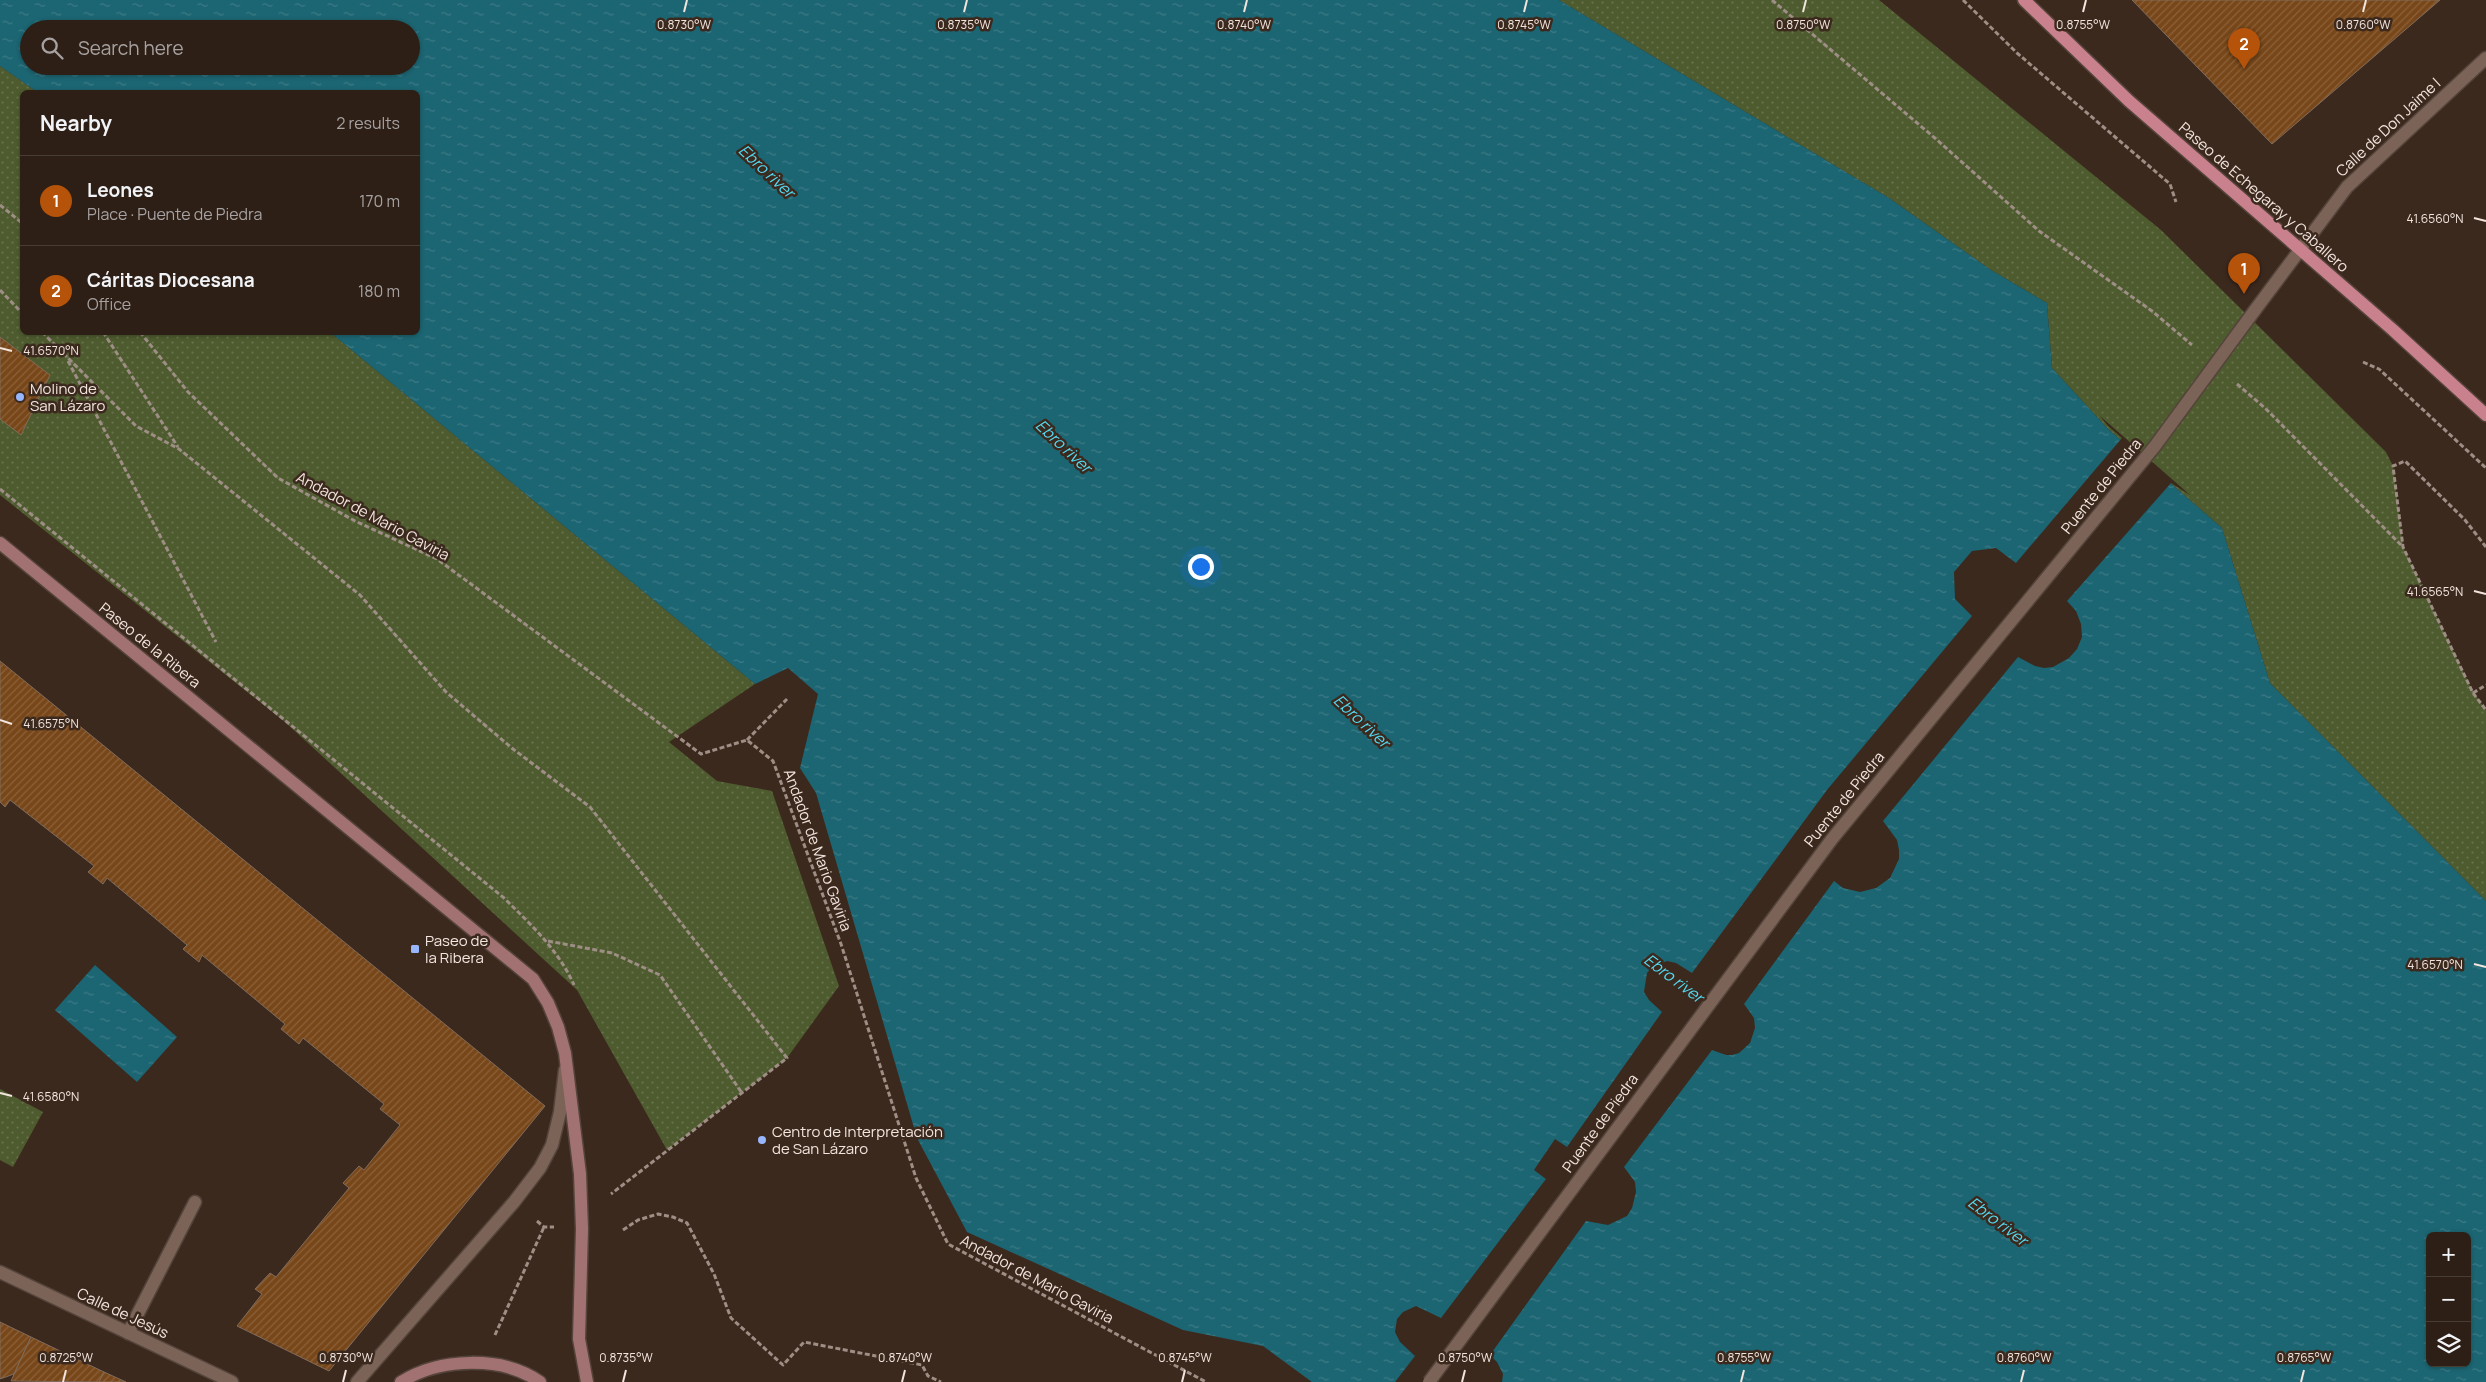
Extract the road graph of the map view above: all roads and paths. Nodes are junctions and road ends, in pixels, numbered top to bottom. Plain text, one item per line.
1 (1772, 0) edge
2 (1962, 0) edge
3 (2024, 0) edge
4 (2486, 58) edge
5 (2176, 202) dead end
6 (0, 205) edge
7 (20, 220) edge
8 (2301, 250) junction
9 (0, 290) edge
10 (20, 311) edge
11 (45, 335) edge
12 (105, 335) edge
13 (142, 335) edge
14 (2197, 350) dead end
15 (66, 356) junction
16 (2363, 362) dead end
17 (2235, 382) dead end
18 (2486, 415) edge
19 (180, 449) junction
20 (2486, 468) edge
21 (0, 543) edge
22 (2403, 547) junction
23 (2486, 547) edge
24 (216, 642) dead end
25 (2486, 685) edge
26 (2473, 692) junction
27 (787, 699) dead end
28 (2486, 710) edge
29 (747, 740) junction
30 (547, 940) dead end
31 (565, 1065) junction
32 (742, 1094) junction
33 (606, 1198) dead end
34 (195, 1202) dead end
35 (544, 1227) dead end
36 (624, 1230) dead end
37 (0, 1272) edge
38 (128, 1334) junction
39 (493, 1338) dead end
40 (232, 1382) edge
41 (358, 1382) edge
42 (401, 1382) edge
43 (540, 1382) edge
44 (587, 1382) edge
45 (941, 1382) edge
46 (1206, 1382) edge
47 (1429, 1382) edge

1 - 14 path
2 - 5 path
3 - 8 main road, Paseo de Echegaray y Caballero
4 - 8 street, Calle de Don Jaime I
6 - 7 path
8 - 18 main road, Paseo de Echegaray y Caballero
8 - 47 street, Puente de Piedra, bridge
9 - 10 path
11 - 15 path
12 - 19 path
13 - 29 path, Andador de Mario Gaviria
15 - 19 path
15 - 24 path
16 - 20 path
17 - 22 path
19 - 32 path
21 - 31 main road, Paseo de la Ribera
22 - 23 path
22 - 26 path
25 - 26 path
26 - 28 path
27 - 29 path
29 - 46 path, Andador de Mario Gaviria
30 - 32 path
31 - 41 street, Paseo de la Ribera
31 - 44 main road, Paseo de la Ribera
32 - 33 path
34 - 38 street
35 - 39 path
36 - 45 path
37 - 38 street, Calle de Jesús
38 - 40 street, Calle de Jesús
42 - 43 main road

